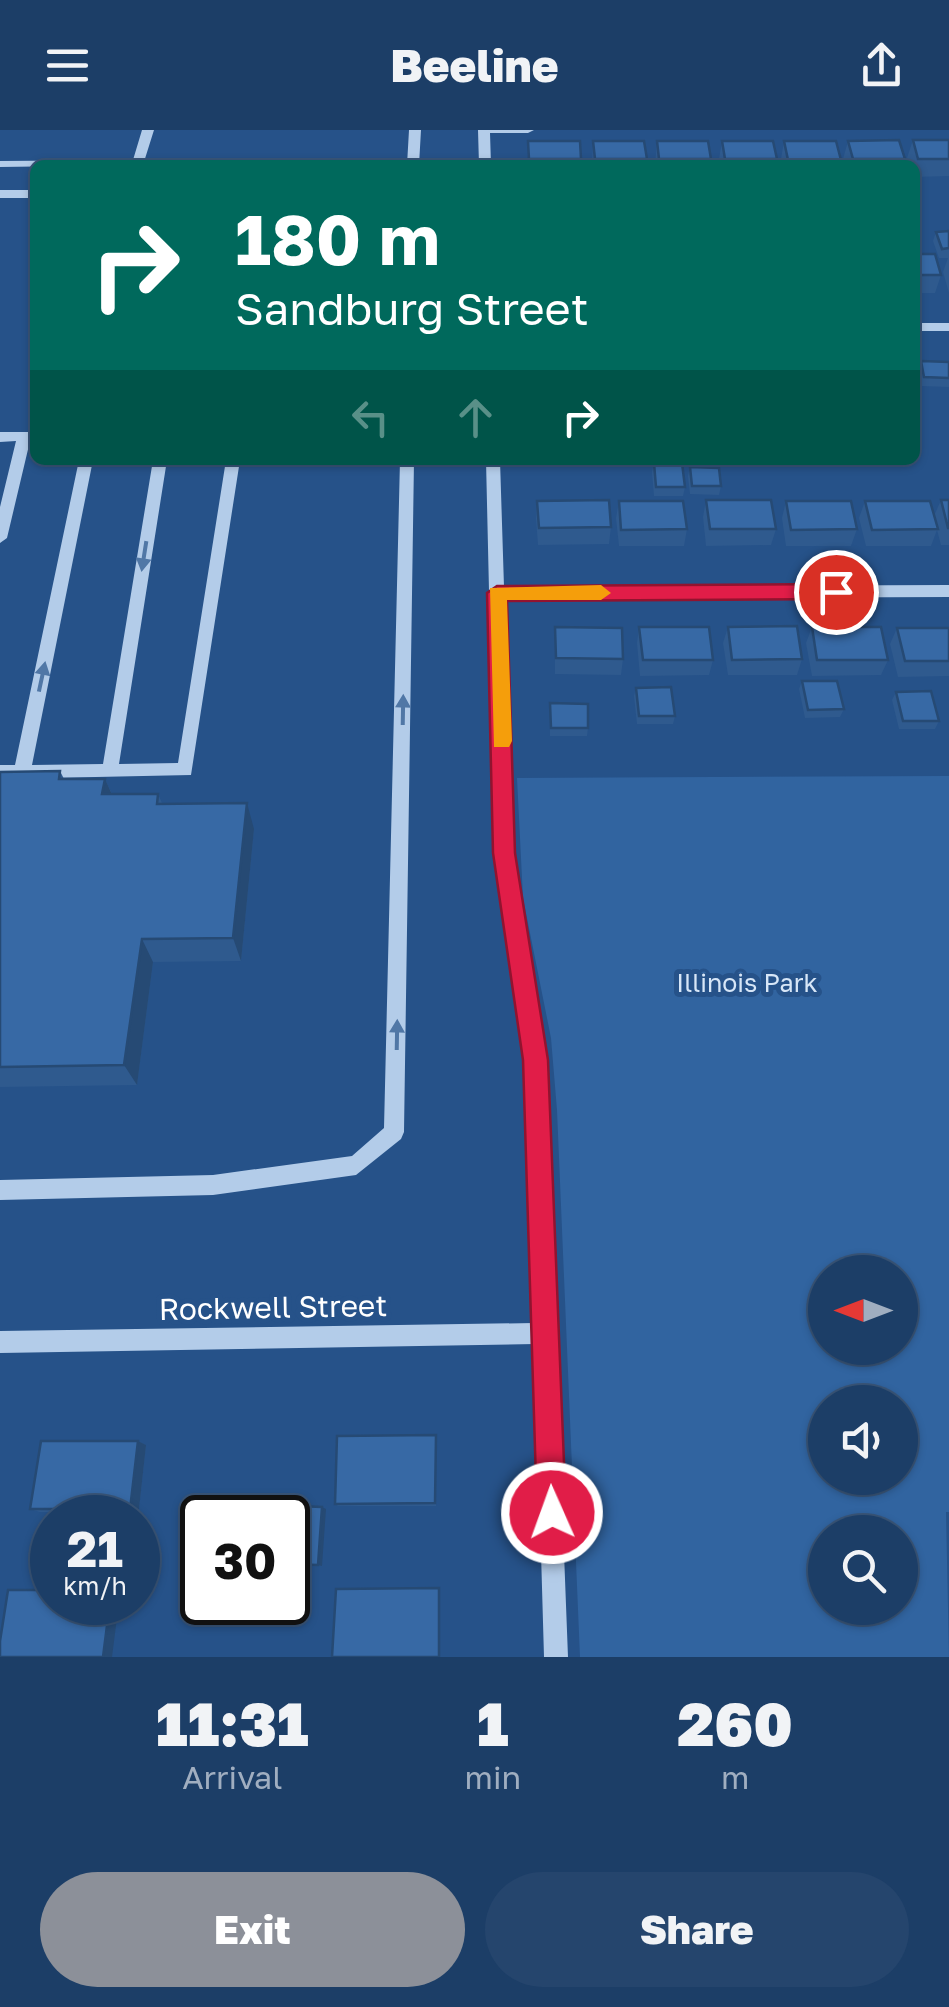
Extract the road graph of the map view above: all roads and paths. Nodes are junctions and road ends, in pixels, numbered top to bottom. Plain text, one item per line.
1 (148, 130) edge
2 (414, 130) edge
3 (484, 130) edge
4 (528, 130) edge
5 (138, 160) edge
6 (414, 160) edge
7 (485, 160) edge
8 (0, 164) edge
9 (30, 164) edge
10 (0, 194) edge
11 (30, 194) edge
12 (920, 326) edge
13 (949, 326) edge
14 (0, 436) edge
15 (30, 436) edge
16 (85, 465) edge
17 (159, 465) edge
18 (232, 465) edge
19 (407, 465) edge
20 (493, 465) edge
21 (0, 538) edge
22 (949, 591) edge
23 (497, 593) junction
24 (110, 771) junction
25 (0, 772) edge
26 (22, 772) junction
27 (0, 1190) edge
28 (546, 1333) junction
29 (0, 1342) edge
30 (556, 1657) edge

1 - 5 street
2 - 6 street
3 - 4 street
3 - 7 street
8 - 9 street
10 - 11 street
12 - 13 street
14 - 15 street
15 - 21 street
26 -> 16 street
17 -> 24 street
18 - 24 street
27 -> 19 street
20 - 23 street
22 - 23 street
23 - 28 street
24 - 26 street
25 - 26 street
28 - 29 street, Rockwell Street
28 - 30 street

